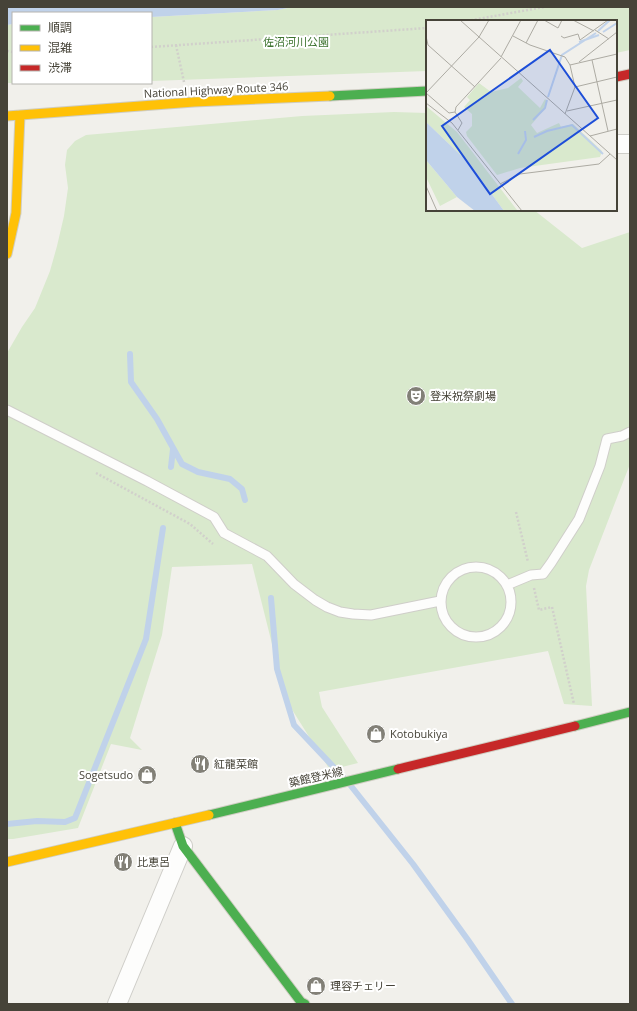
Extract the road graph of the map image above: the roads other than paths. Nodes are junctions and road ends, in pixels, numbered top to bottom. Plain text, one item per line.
1 (630, 74) edge
2 (617, 77) edge
3 (426, 91) edge
4 (20, 115) junction
5 (7, 116) edge
6 (617, 144) edge
7 (630, 144) edge
8 (7, 254) edge
9 (7, 410) edge
10 (630, 432) edge
11 (507, 585) junction
12 (440, 601) junction
13 (630, 712) edge
14 (175, 823) junction
15 (183, 846) junction
16 (7, 862) edge
17 (302, 1003) edge
18 (117, 1004) edge

1 - 2 main road
3 - 4 main road, National Highway Route 346
4 - 5 main road, National Highway Route 346
4 - 8 main road
6 - 7 street
9 - 12 lane
10 - 11 lane
11 - 12 lane
11 - 12 lane
13 - 14 main road, 築館登米線
14 - 15 main road
14 - 16 main road, 築館登米線
15 - 17 main road
15 - 18 street

